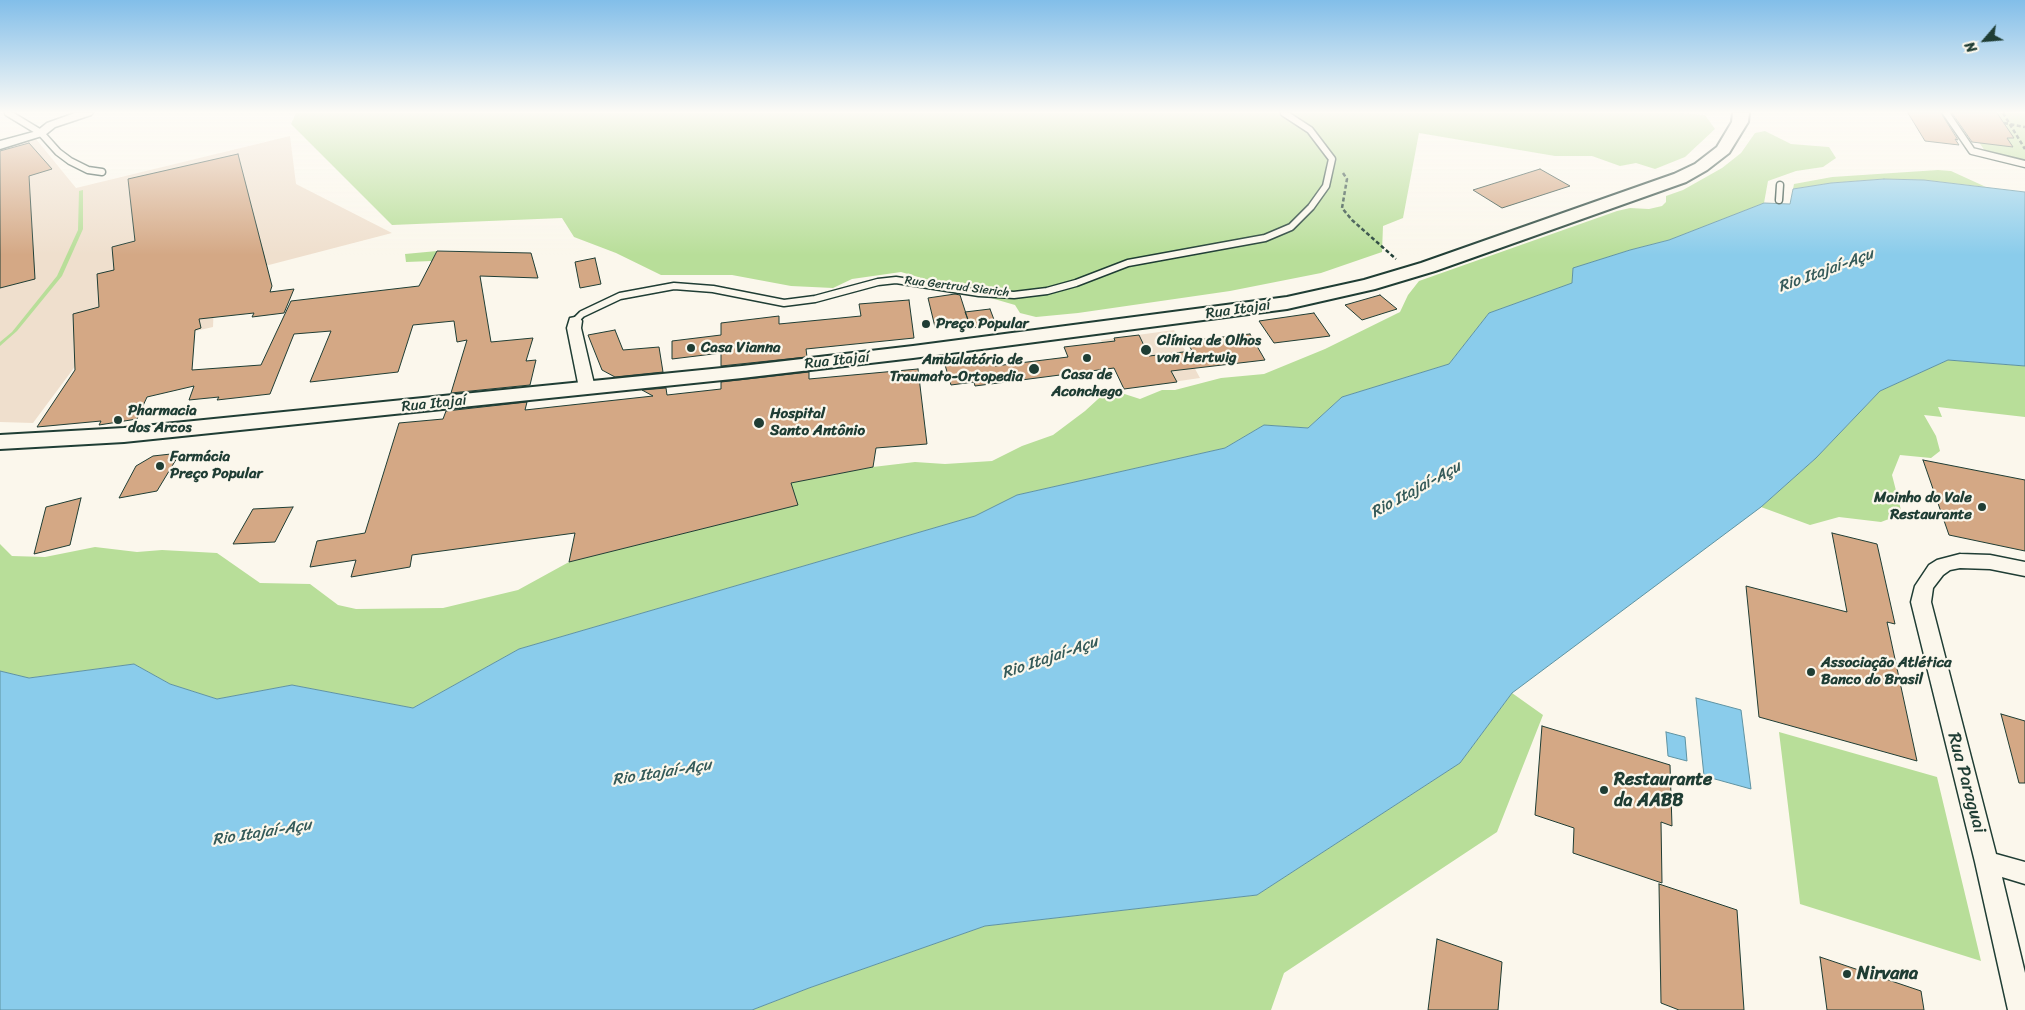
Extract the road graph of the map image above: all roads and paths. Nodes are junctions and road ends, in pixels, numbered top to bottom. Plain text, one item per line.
1 (69, 160) edge
2 (1332, 160) edge
3 (1711, 160) edge
4 (2009, 160) edge
5 (2025, 164) edge
6 (102, 172) dead end
7 (1780, 185) dead end
8 (1778, 200) dead end
9 (1342, 208) dead end
10 (1403, 257) dead end
11 (575, 321) joint
12 (586, 388) junction
13 (0, 442) edge
14 (2025, 569) edge
15 (1987, 862) junction
16 (2025, 873) edge
17 (2021, 1010) edge

1 - 6 lane
2 - 11 lane, Rua Gertrud Sierich
3 - 12 main road, Rua Itajaí
4 - 5 lane
7 - 8 lane
9 - 10 path
11 - 12 street, Rua Gertrud Sierich
12 - 13 main road, Rua Itajaí
14 - 15 street, Rua Paraguai
15 - 16 street
15 - 17 street, Rua Paraguai

